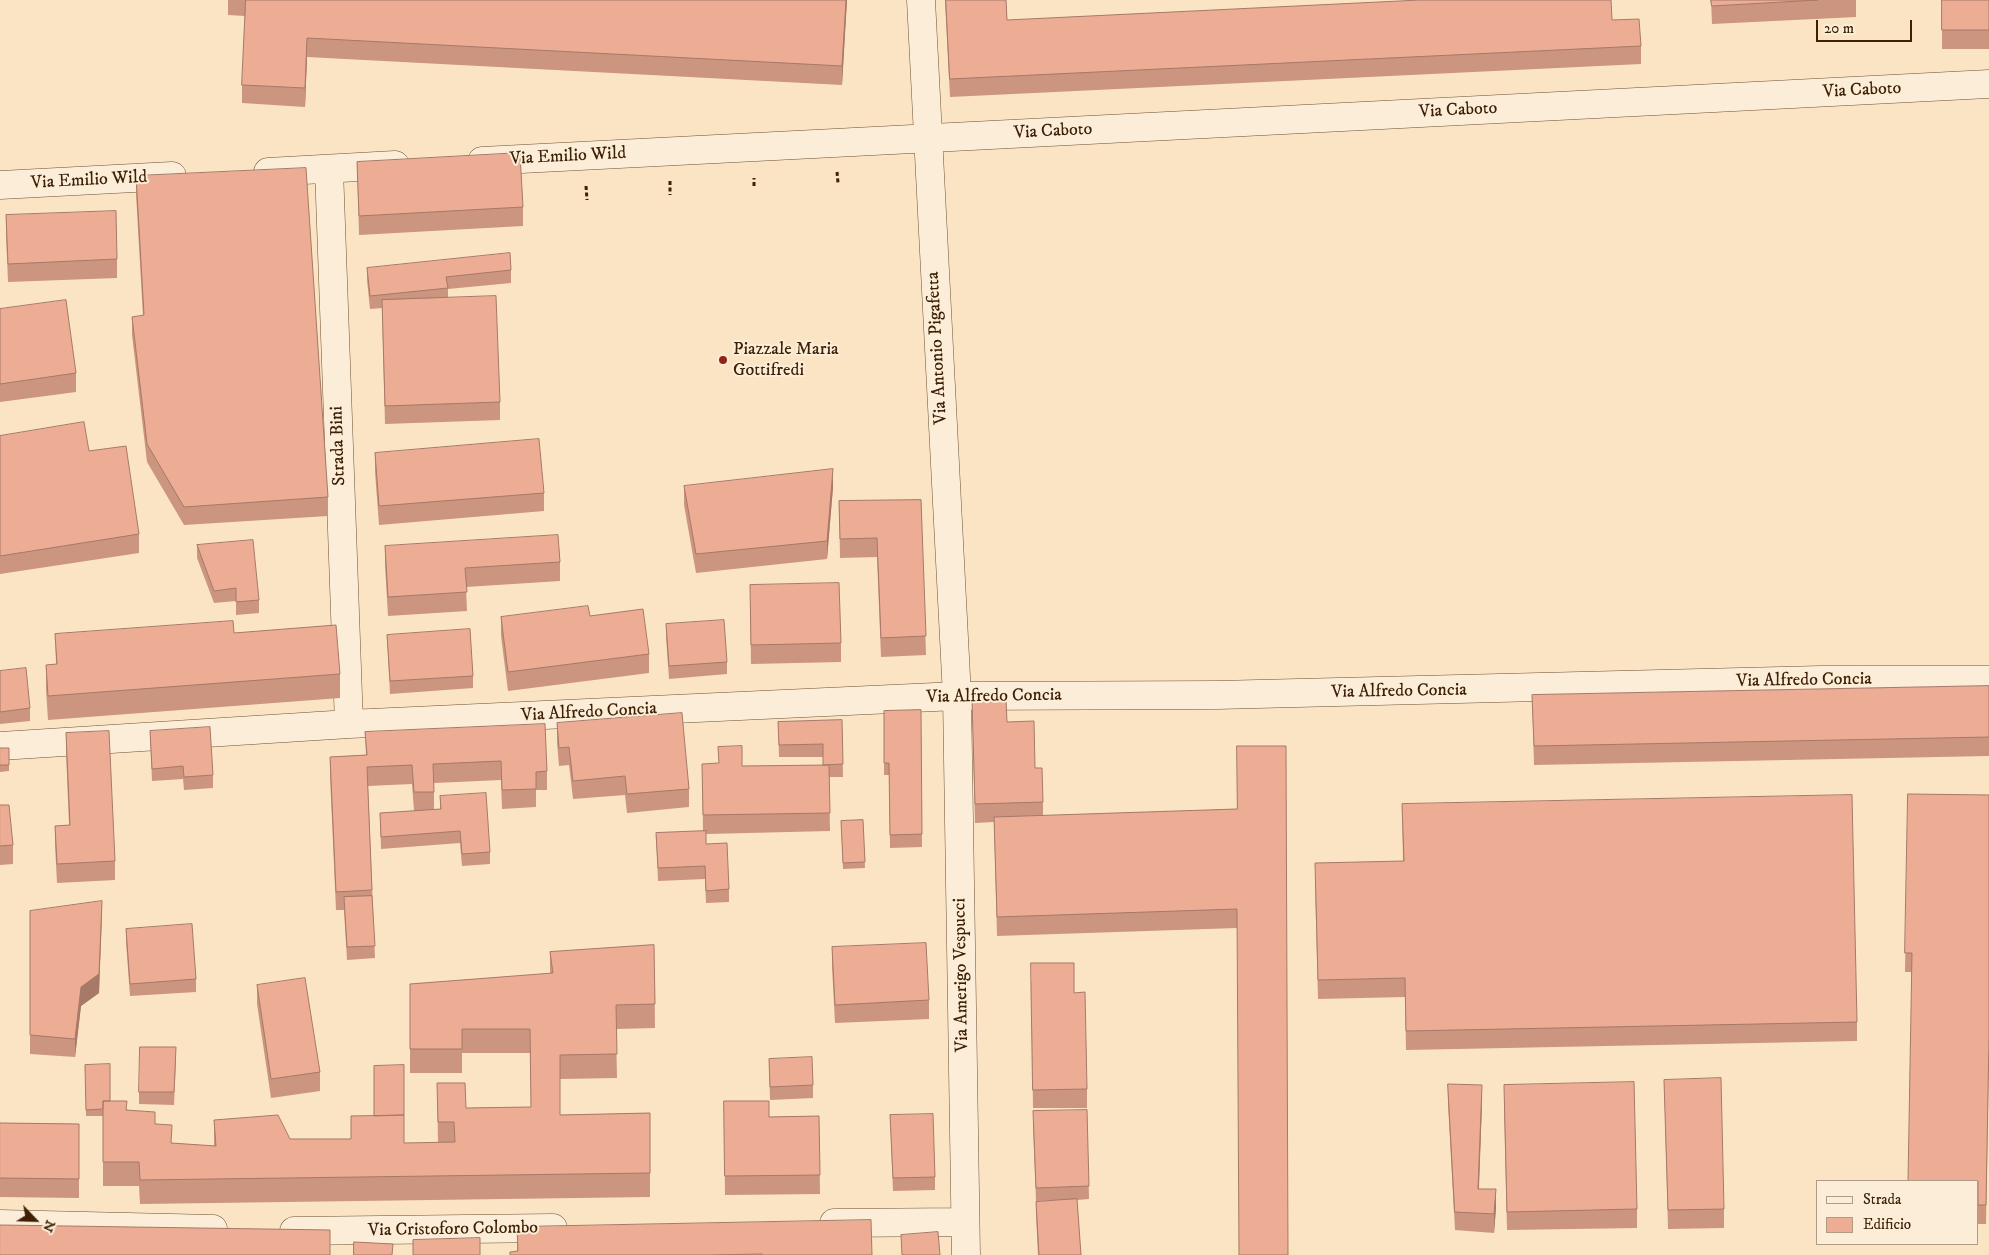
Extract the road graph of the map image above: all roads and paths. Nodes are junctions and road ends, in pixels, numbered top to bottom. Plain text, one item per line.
1 (921, 0) edge
2 (1989, 84) edge
3 (927, 139) junction
4 (457, 162) edge
5 (418, 164) edge
6 (330, 169) junction
7 (240, 173) edge
8 (200, 175) edge
9 (0, 185) edge
10 (1989, 680) edge
11 (957, 696) junction
12 (349, 724) junction
13 (0, 746) edge
14 (966, 1222) junction
15 (0, 1224) edge
16 (811, 1224) edge
17 (583, 1228) edge
18 (236, 1229) edge
19 (266, 1230) edge
20 (966, 1255) edge

1 - 3 street, Via Antonio Pigafetta
2 - 3 street, Via Caboto
3 - 4 street, Via Emilio Wild
3 - 11 street, Via Antonio Pigafetta
5 - 6 street
6 - 7 street
6 - 12 street, Strada Bini
8 - 9 street, Via Emilio Wild
10 - 11 street, Via Alfredo Concia
11 - 12 street, Via Alfredo Concia
11 - 14 street, Via Amerigo Vespucci
12 - 13 street, Via Alfredo Concia
14 - 16 street
14 - 20 street, Via Amerigo Vespucci
15 - 18 street
17 - 19 street, Via Cristoforo Colombo

